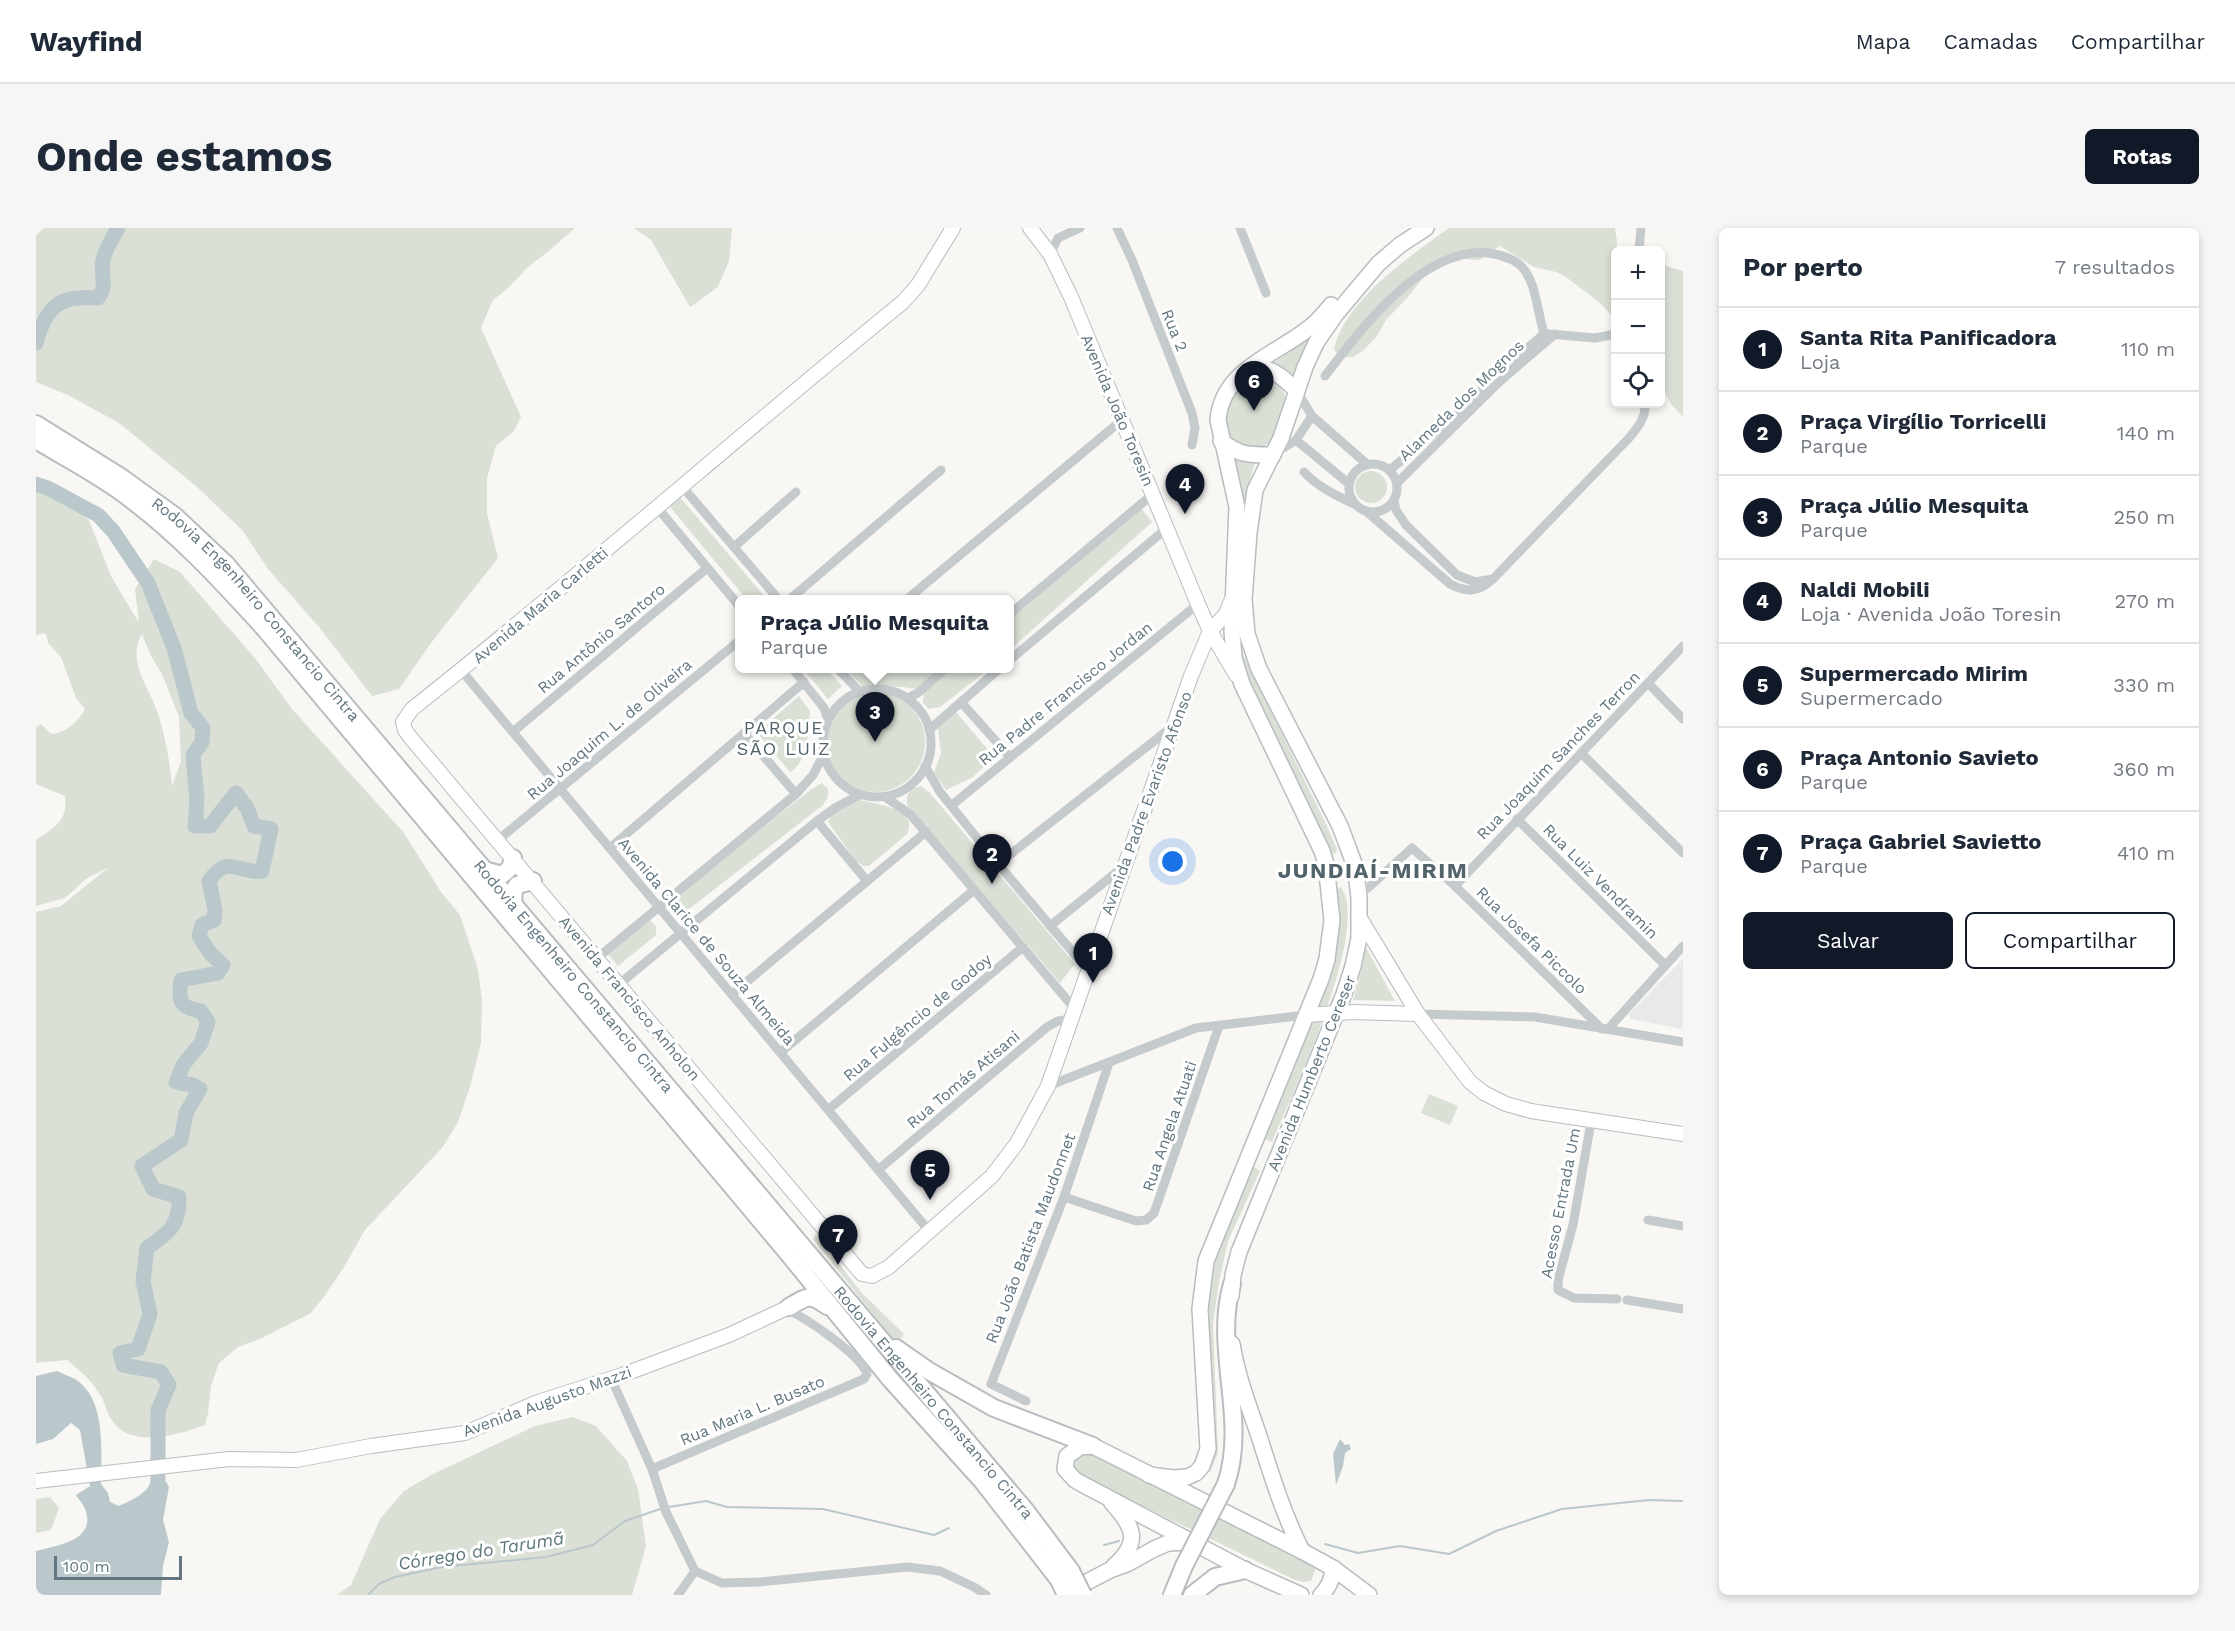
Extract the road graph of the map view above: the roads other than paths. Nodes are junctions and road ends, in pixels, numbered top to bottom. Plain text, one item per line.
1 (953, 228) edge
2 (1030, 228) edge
3 (1117, 228) edge
4 (1240, 228) edge
5 (1407, 228) edge
6 (1426, 228) edge
7 (1641, 228) edge
8 (1074, 229) edge
9 (1639, 246) edge
10 (1050, 254) junction
11 (1266, 293) dead end
12 (1611, 335) edge
13 (1549, 336) junction
14 (1246, 369) junction
15 (1325, 376) dead end
16 (1297, 391) junction
17 (1645, 408) edge
18 (1312, 417) junction
19 (1122, 420) junction
20 (36, 424) edge
21 (36, 440) edge
22 (1296, 440) junction
23 (1221, 441) junction
24 (1192, 445) dead end
25 (1273, 455) junction
26 (1368, 465) junction
27 (941, 470) dead end
28 (1390, 470) junction
29 (1304, 472) dead end
30 (1348, 483) junction
31 (1397, 483) junction
32 (681, 485) junction
33 (796, 492) dead end
34 (1153, 494) junction
35 (1394, 501) junction
36 (1357, 505) junction
37 (656, 507) junction
38 (1366, 511) junction
39 (1167, 528) junction
40 (734, 547) junction
41 (707, 568) junction
42 (1493, 579) junction
43 (775, 595) edge
44 (795, 595) edge
45 (912, 595) edge
46 (1233, 596) junction
47 (735, 601) edge
48 (1198, 604) junction
49 (1014, 611) edge
50 (1210, 631) junction
51 (735, 644) edge
52 (1683, 646) edge
53 (1014, 657) edge
54 (461, 670) junction
55 (796, 673) edge
56 (841, 673) edge
57 (937, 673) edge
58 (995, 673) edge
59 (804, 682) junction
60 (1648, 683) junction
61 (1242, 684) junction
62 (861, 692) junction
63 (907, 698) junction
64 (961, 702) junction
65 (1683, 718) edge
66 (828, 720) junction
67 (1174, 725) junction
68 (403, 726) joint
69 (929, 730) junction
70 (514, 731) junction
71 (744, 733) junction
72 (1581, 753) junction
73 (824, 754) junction
74 (1010, 757) junction
75 (925, 766) junction
76 (561, 788) junction
77 (796, 794) junction
78 (859, 795) junction
79 (885, 797) junction
80 (952, 805) junction
81 (1517, 819) junction
82 (817, 821) junction
83 (926, 832) junction
84 (498, 840) junction
85 (610, 848) junction
86 (1323, 851) junction
87 (1683, 853) edge
88 (1353, 857) junction
89 (513, 858) junction
90 (998, 864) junction
91 (1123, 867) junction
92 (484, 870) junction
93 (867, 881) junction
94 (533, 882) junction
95 (1329, 884) junction
96 (1455, 886) junction
97 (1094, 889) junction
98 (974, 890) junction
99 (1359, 893) junction
100 (1111, 901) junction
101 (513, 904) junction
102 (658, 907) junction
103 (1360, 918) junction
104 (1050, 926) junction
105 (681, 934) junction
106 (1683, 946) edge
107 (1023, 947) junction
108 (596, 959) junction
109 (1665, 965) junction
110 (1088, 970) junction
111 (618, 985) junction
112 (732, 994) junction
113 (1072, 1013) junction
114 (1336, 1014) junction
115 (1418, 1014) junction
116 (1306, 1015) junction
117 (1219, 1026) junction
118 (1605, 1029) junction
119 (1683, 1041) edge
120 (781, 1052) junction
121 (1109, 1064) junction
122 (1048, 1086) junction
123 (829, 1109) junction
124 (1266, 1115) junction
125 (1591, 1122) junction
126 (1683, 1134) edge
127 (1286, 1142) junction
128 (878, 1170) junction
129 (1064, 1197) junction
130 (1648, 1220) dead end
131 (1683, 1226) edge
132 (930, 1232) junction
133 (791, 1257) junction
134 (858, 1270) joint
135 (1232, 1284) junction
136 (787, 1308) junction
137 (1683, 1309) edge
138 (848, 1327) junction
139 (877, 1335) junction
140 (611, 1378) junction
141 (1026, 1401) dead end
142 (1093, 1446) junction
143 (652, 1469) junction
144 (1149, 1475) junction
145 (36, 1481) edge
146 (1105, 1495) junction
147 (1190, 1542) junction
148 (1302, 1551) junction
149 (1333, 1568) junction
150 (1110, 1570) junction
151 (1245, 1570) junction
152 (695, 1571) junction
153 (1065, 1585) edge
154 (678, 1595) edge
155 (986, 1595) edge
156 (1083, 1595) edge
157 (1172, 1595) edge
158 (1192, 1595) edge
159 (1301, 1595) edge
160 (1321, 1595) edge
161 (1369, 1595) edge

1 - 32 street, Avenida Maria Carletti
2 - 10 street, Avenida João Toresin
3 - 24 street, Rua 2
4 - 11 street
5 - 14 main road, Avenida Humberto Cereser
6 - 16 main road, Avenida Humberto Cereser
7 - 9 street
8 - 10 street
10 - 19 street, Avenida João Toresin
12 - 13 street
13 - 15 street
13 - 28 street, Alameda dos Mognos
13 - 31 street, Alameda dos Mognos
14 - 16 main road
14 - 23 main road, Avenida Humberto Cereser
16 - 18 street
16 - 25 main road, Avenida Humberto Cereser
17 - 42 street
18 - 22 street
18 - 26 street
19 - 34 street, Avenida João Toresin
19 - 45 street
20 - 92 highway, Rodovia Engenheiro Constancio Cintra
21 - 133 highway, Rodovia Engenheiro Constancio Cintra
22 - 25 street
22 - 30 street
23 - 25 main road
23 - 46 main road, Avenida Humberto Cereser
25 - 88 main road, Avenida Humberto Cereser
26 - 28 street
26 - 30 street
27 - 44 street
28 - 31 street
29 - 36 street
30 - 36 street
31 - 35 street
32 - 37 street, Avenida Maria Carletti
32 - 40 street
33 - 40 street
34 - 39 street, Avenida João Toresin
34 - 49 street
35 - 38 street
35 - 42 street
36 - 38 street
37 - 41 street
37 - 54 street, Avenida Maria Carletti
38 - 42 street
39 - 48 street, Avenida João Toresin
39 - 53 street
40 - 43 street
41 - 47 street
41 - 70 street, Rua Antônio Santoro
46 - 50 street, Avenida Padre Evaristo Afonso
46 - 61 main road, Avenida Humberto Cereser
48 - 50 street, Avenida João Toresin
48 - 74 street, Rua Padre Francisco Jordan
50 - 61 street, Avenida João Toresin
50 - 67 street, Avenida Padre Evaristo Afonso
51 - 76 street, Rua Joaquim L. de Oliveira
52 - 60 street, Rua Joaquim Sanches Terron
54 - 68 street, Avenida Maria Carletti
54 - 70 street, Avenida Clarice de Souza Almeida
55 - 59 street
56 - 62 street
57 - 63 street
58 - 64 street
59 - 66 street
59 - 71 street
60 - 65 street
60 - 72 street, Rua Joaquim Sanches Terron
61 - 86 main road, Avenida Humberto Cereser
62 - 63 street
62 - 66 street
63 - 69 street
64 - 69 street
64 - 74 street
66 - 73 street
67 - 90 street
67 - 91 street, Avenida Padre Evaristo Afonso
68 - 84 street, Avenida Francisco Anholon
69 - 75 street
70 - 76 street, Avenida Clarice de Souza Almeida
71 - 77 street
71 - 85 street
72 - 81 street, Rua Joaquim Sanches Terron
72 - 87 street
73 - 77 street
73 - 78 street
74 - 80 street, Rua Padre Francisco Jordan
75 - 79 street
75 - 80 street
76 - 84 street, Rua Joaquim L. de Oliveira
76 - 85 street, Avenida Clarice de Souza Almeida
77 - 102 street
78 - 79 street
78 - 82 street
79 - 83 street
80 - 90 street
81 - 96 street, Rua Joaquim Sanches Terron
81 - 109 street, Rua Luiz Vendramin
82 - 93 street
82 - 105 street
83 - 93 street
83 - 98 street
84 - 89 street, Avenida Francisco Anholon
85 - 102 street, Avenida Clarice de Souza Almeida
86 - 88 main road
86 - 95 main road, Avenida Humberto Cereser
88 - 99 main road, Avenida Humberto Cereser
89 - 92 highway
89 - 94 street, Avenida Francisco Anholon
90 - 104 street
91 - 97 street
91 - 100 street, Avenida Padre Evaristo Afonso
92 - 101 highway, Rodovia Engenheiro Constancio Cintra
93 - 112 street
94 - 101 highway
94 - 108 street, Avenida Francisco Anholon
95 - 99 main road
95 - 116 main road, Avenida Humberto Cereser
96 - 99 street, Rua Josefa Piccolo
96 - 118 street, Rua Josefa Piccolo
97 - 100 street
97 - 104 street
98 - 107 street
98 - 120 street
99 - 103 main road, Avenida Humberto Cereser
100 - 110 street, Avenida Padre Evaristo Afonso
101 - 139 highway, Rodovia Engenheiro Constancio Cintra
102 - 105 street, Avenida Clarice de Souza Almeida
102 - 108 street
103 - 114 main road, Avenida Humberto Cereser
103 - 115 street
104 - 110 street
105 - 111 street
105 - 112 street, Avenida Clarice de Souza Almeida
106 - 109 street
107 - 113 street
107 - 123 street, Rua Fulgêncio de Godoy
108 - 111 street, Avenida Francisco Anholon
109 - 118 street
110 - 113 street, Avenida Padre Evaristo Afonso
111 - 134 street, Avenida Francisco Anholon
112 - 120 street, Avenida Clarice de Souza Almeida
113 - 122 street, Avenida Padre Evaristo Afonso
113 - 128 street, Rua Tomás Atisani
114 - 115 street
114 - 116 street
114 - 127 main road, Avenida Humberto Cereser
115 - 118 street
115 - 125 street
116 - 117 street
116 - 124 main road, Avenida Humberto Cereser
117 - 121 street
117 - 129 street, Rua Angela Atuati
118 - 119 street
120 - 123 street, Avenida Clarice de Souza Almeida
121 - 122 street
121 - 129 street, Rua João Batista Maudonnet
122 - 132 street, Avenida Padre Evaristo Afonso
123 - 128 street, Avenida Clarice de Souza Almeida
124 - 127 main road
124 - 144 main road, Avenida Humberto Cereser
125 - 126 street
125 - 137 street, Acesso Entrada Um
127 - 135 main road, Avenida Humberto Cereser
128 - 132 street, Avenida Clarice de Souza Almeida
129 - 141 street, Rua João Batista Maudonnet
130 - 131 street
132 - 134 street, Avenida Padre Evaristo Afonso
133 - 136 highway
133 - 138 highway, Rodovia Engenheiro Constancio Cintra
135 - 148 main road, Avenida Humberto Cereser
135 - 157 highway, bridge
136 - 138 highway
136 - 140 street, Avenida Augusto Mazzi
136 - 143 street, Rua Maria L. Busato
138 - 153 highway, Rodovia Engenheiro Constancio Cintra
139 - 142 highway
139 - 153 highway, Rodovia Engenheiro Constancio Cintra
140 - 143 street
140 - 145 street, Avenida Augusto Mazzi
142 - 144 main road
142 - 146 main road
143 - 152 street
144 - 148 main road
146 - 147 main road
146 - 150 main road
147 - 150 main road
147 - 151 main road
148 - 149 main road
149 - 160 main road
149 - 161 main road
150 - 153 main road
151 - 158 highway
151 - 159 main road
152 - 154 street
152 - 155 street
153 - 156 highway, bridge

